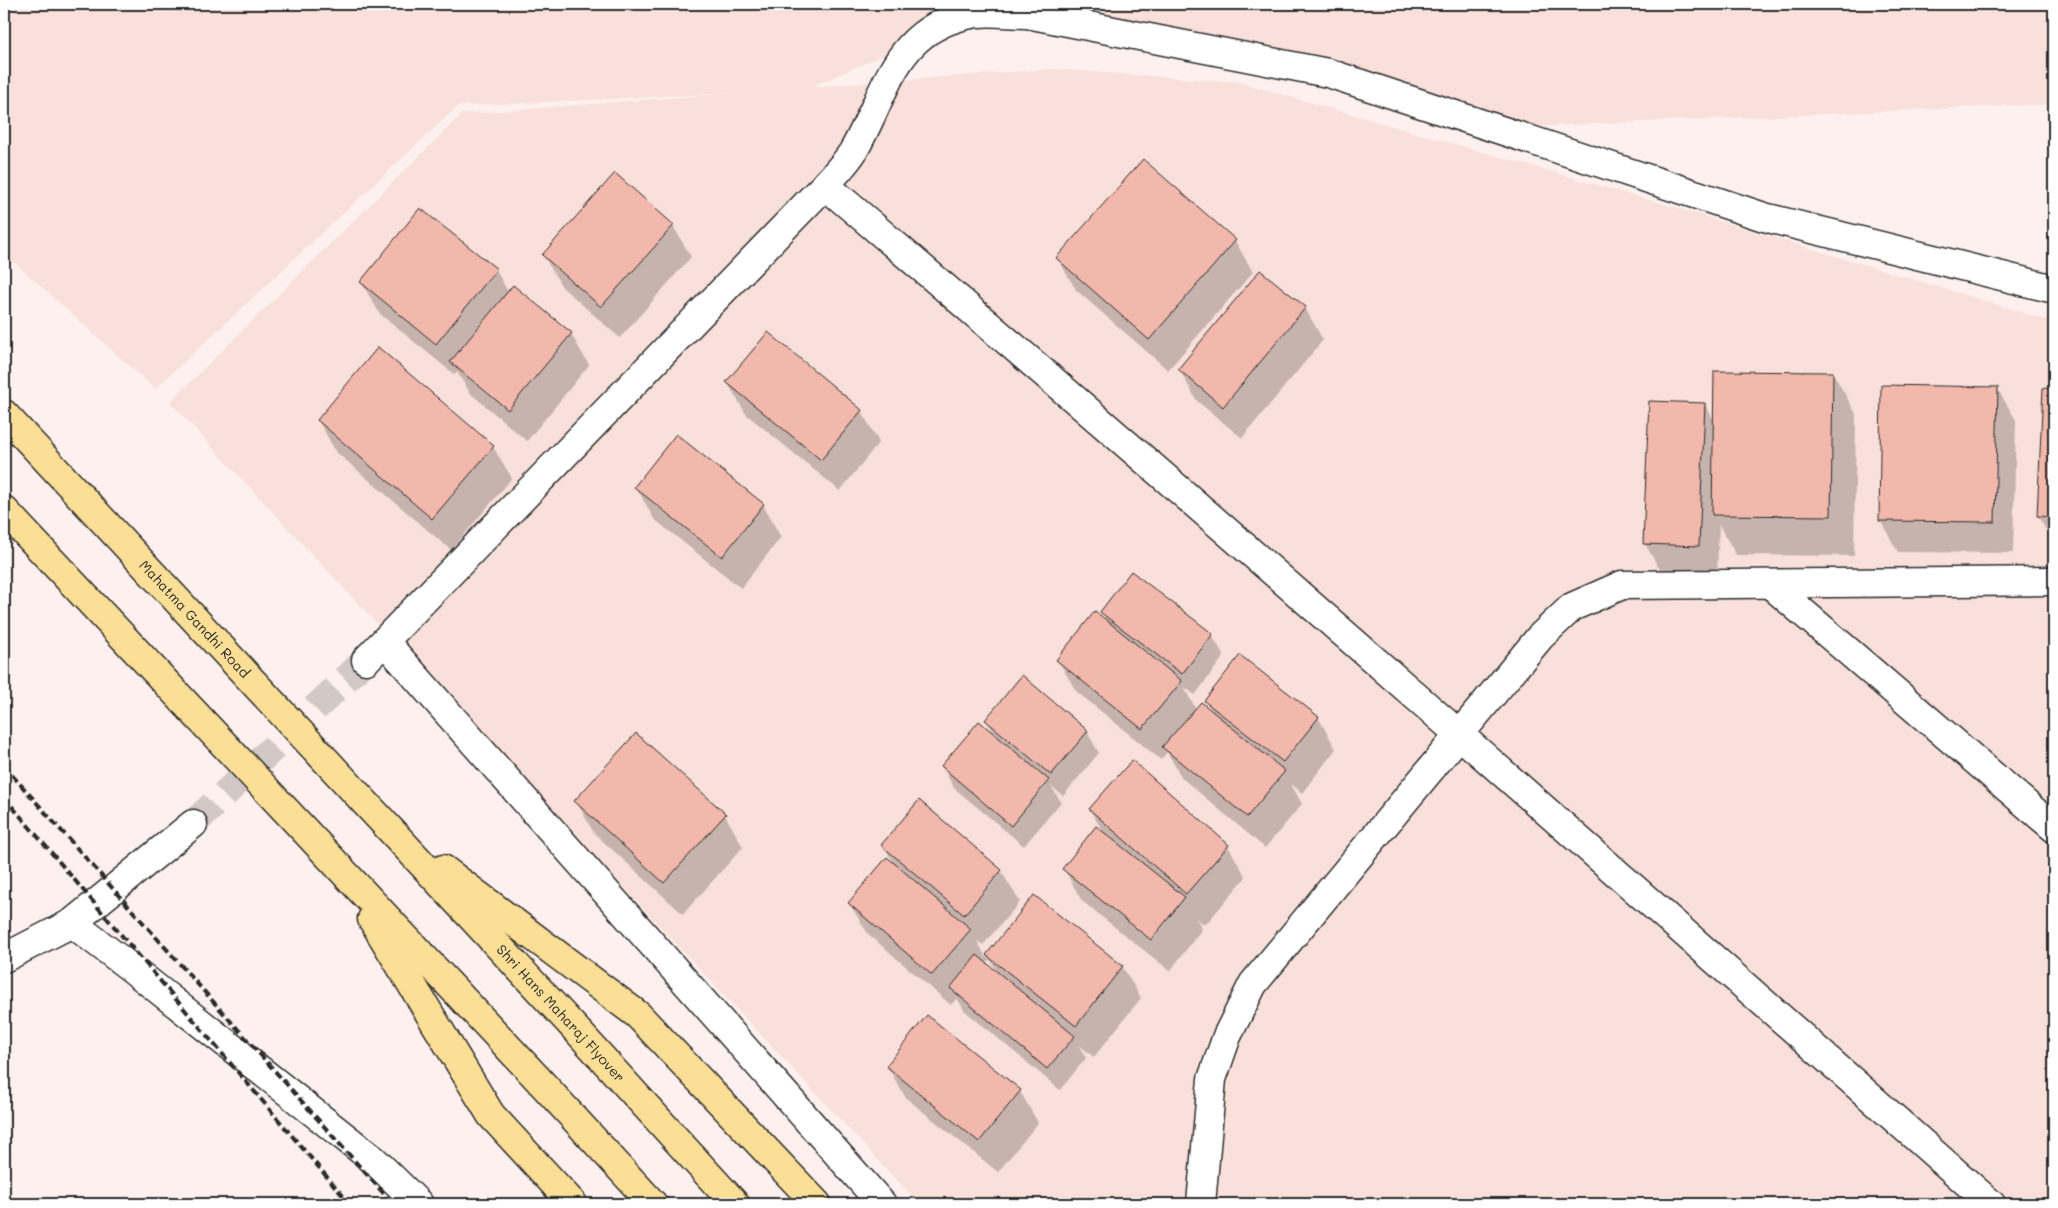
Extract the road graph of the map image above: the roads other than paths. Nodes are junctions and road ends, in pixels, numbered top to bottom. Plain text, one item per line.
1 (825, 185) junction
2 (2054, 289) edge
3 (4, 414) edge
4 (4, 510) edge
5 (2054, 581) edge
6 (1770, 584) junction
7 (1461, 734) junction
8 (193, 824) tunnel mouth
9 (384, 825) junction
10 (2054, 828) edge
11 (343, 871) junction
12 (72, 923) junction
13 (4, 958) edge
14 (419, 1204) edge
15 (573, 1204) edge
16 (653, 1204) edge
17 (735, 1204) edge
18 (817, 1204) edge
19 (882, 1204) edge
20 (1202, 1204) edge
21 (1991, 1204) edge

1 - 2 street
1 - 7 street
1 - 19 street
3 - 9 main road, Mahatma Gandhi Road
4 - 11 main road
5 - 6 street
6 - 7 street
6 - 10 street
7 - 20 street
7 - 21 street
8 - 12 street
9 - 17 main road, Shri Hans Maharaj Flyover
9 - 18 main road
11 - 15 main road
11 - 16 main road
12 - 13 street
12 - 14 street

